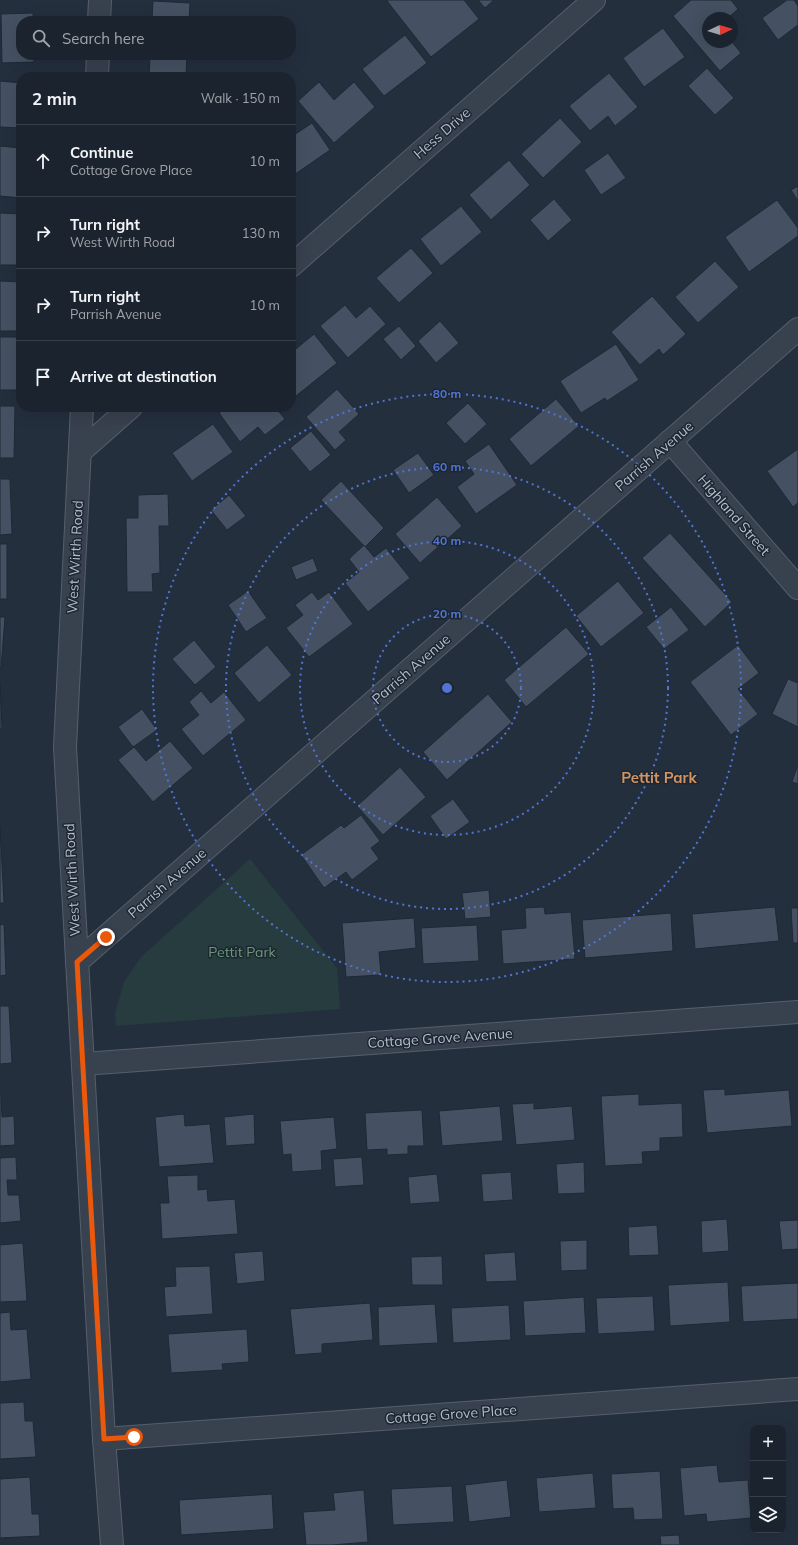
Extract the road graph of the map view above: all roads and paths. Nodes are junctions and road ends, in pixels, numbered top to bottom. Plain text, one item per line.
1 (100, 0) edge
2 (594, 0) edge
3 (99, 16) edge
4 (98, 60) edge
5 (97, 72) edge
6 (296, 262) edge
7 (798, 329) edge
8 (82, 412) edge
9 (125, 412) edge
10 (670, 441) junction
11 (80, 452) junction
12 (798, 588) edge
13 (77, 962) junction
14 (798, 1012) edge
15 (83, 1064) junction
16 (798, 1389) edge
17 (104, 1439) junction
18 (112, 1545) edge

1 - 3 street
2 - 6 street, Hess Drive
4 - 5 street
7 - 10 street, Parrish Avenue
8 - 11 street, West Wirth Road
9 - 11 street
10 - 12 street, Highland Street
10 - 13 street, Parrish Avenue
11 - 13 street, West Wirth Road
13 - 15 street, West Wirth Road
14 - 15 street, Cottage Grove Avenue
15 - 17 street, West Wirth Road
16 - 17 street, Cottage Grove Place
17 - 18 street, West Wirth Road

